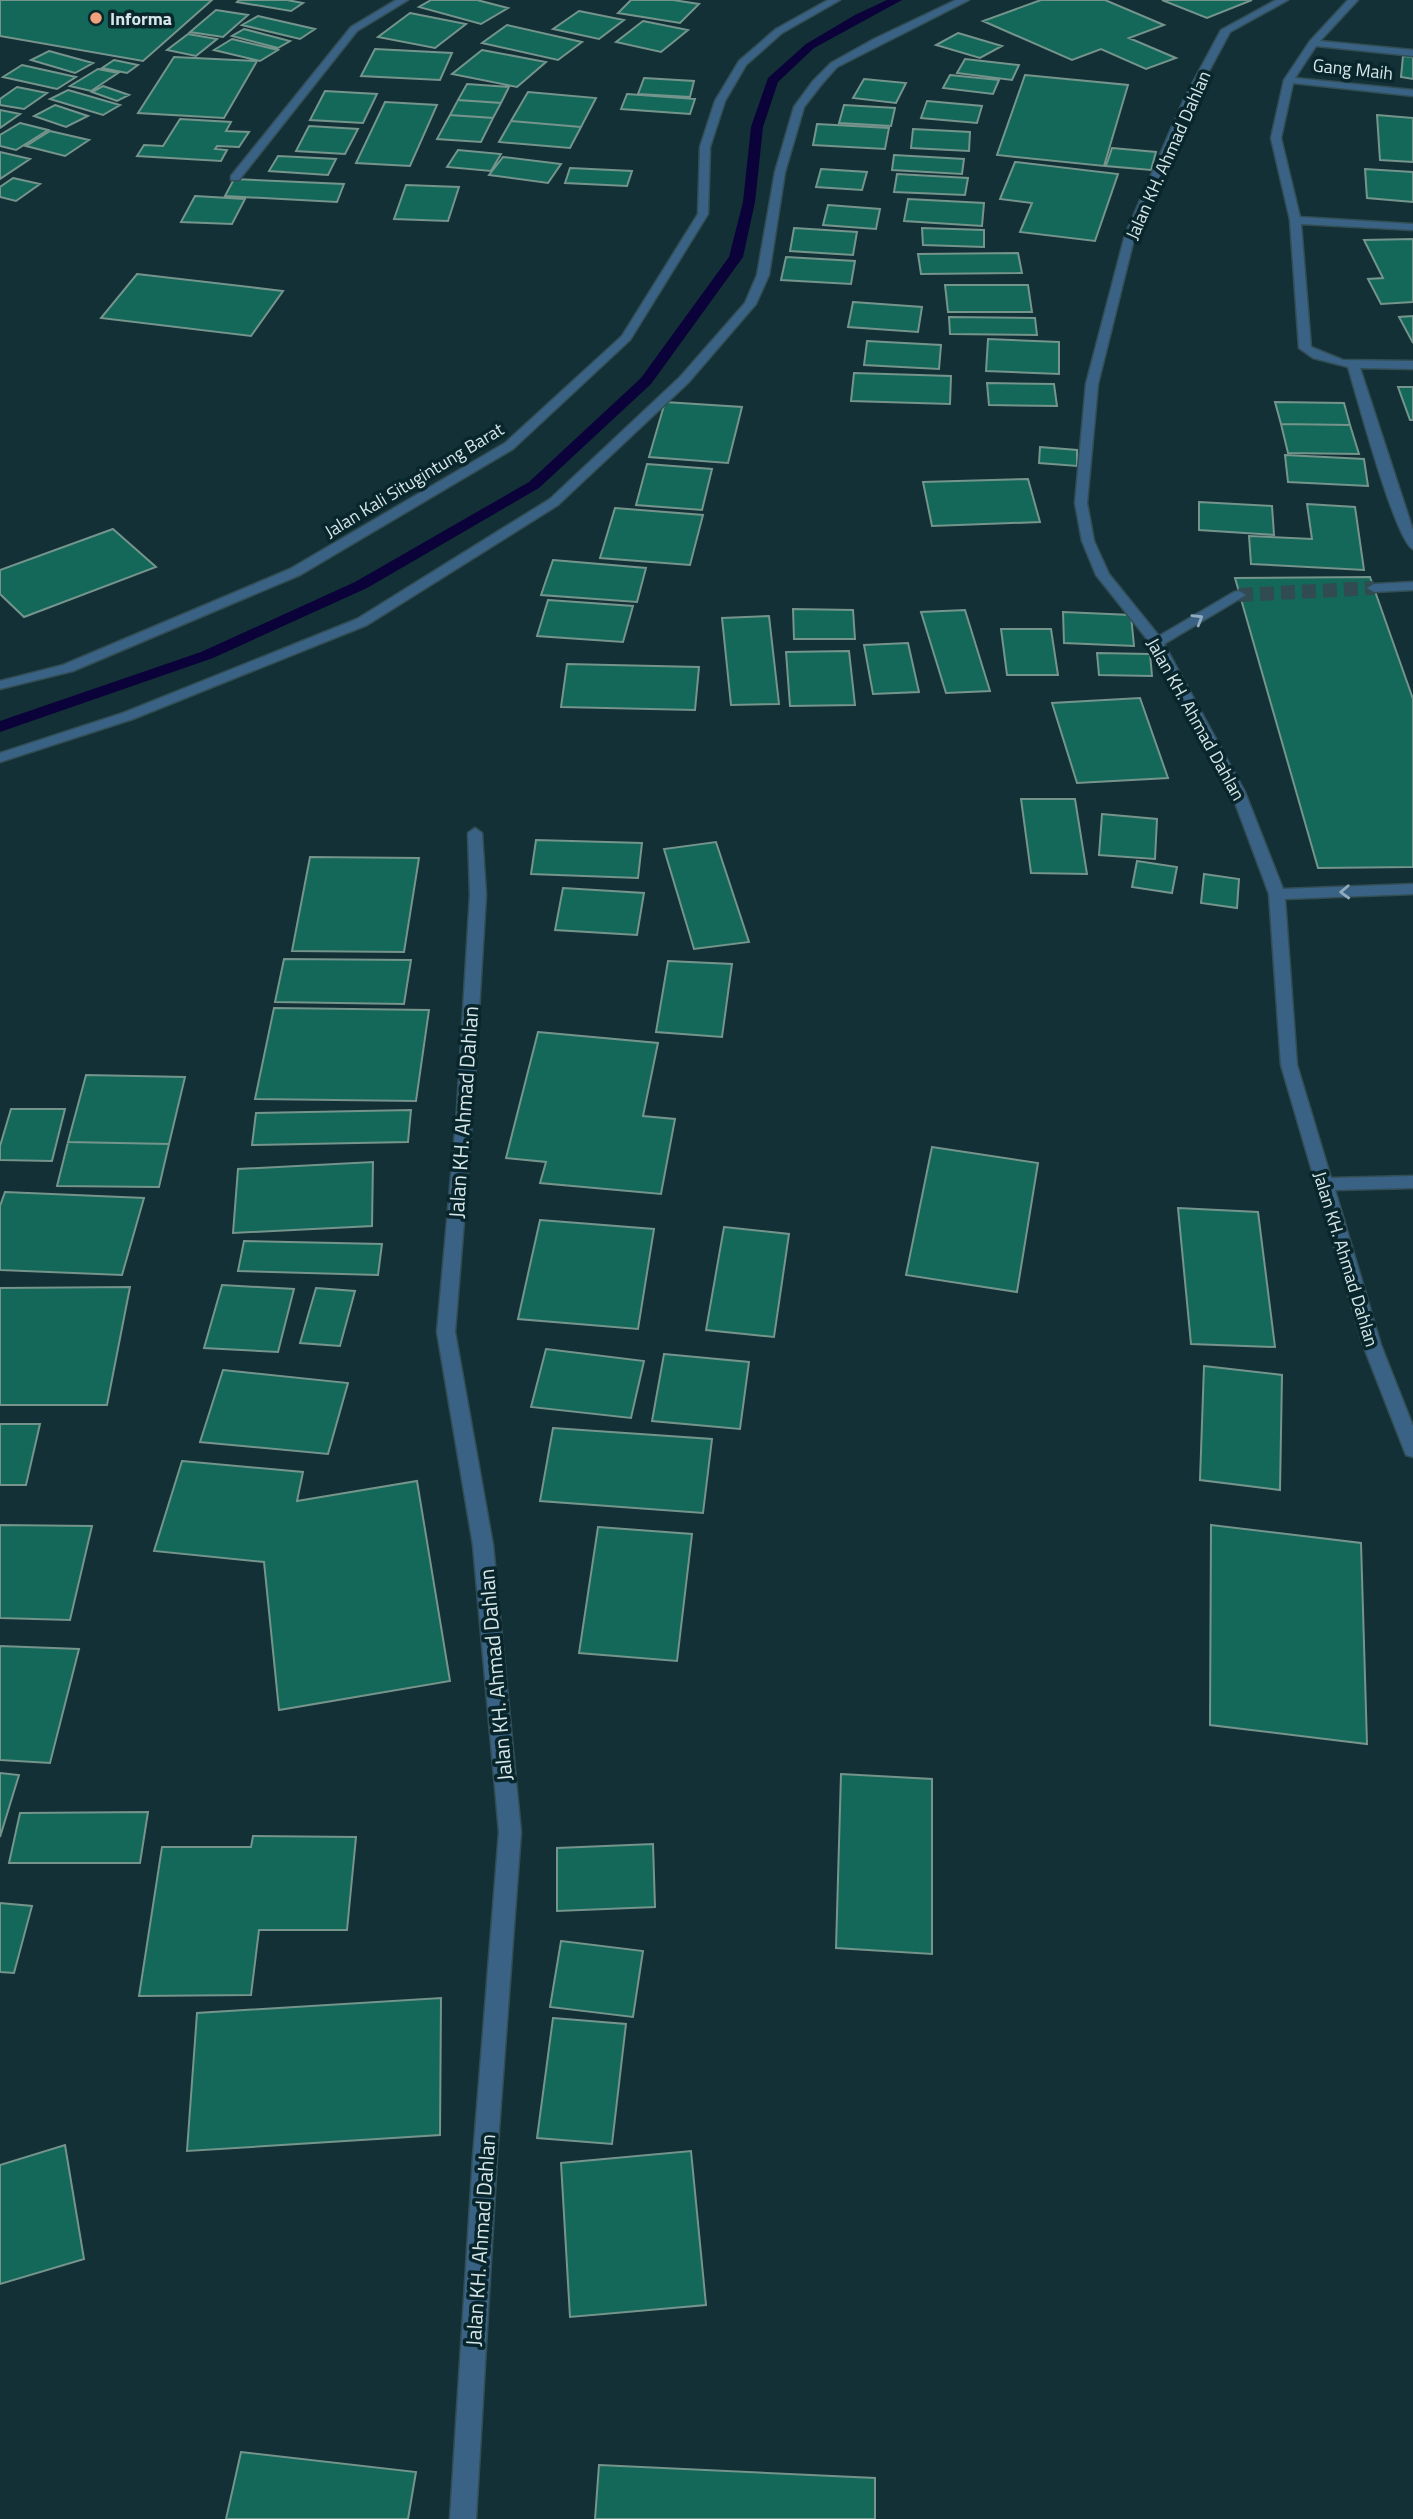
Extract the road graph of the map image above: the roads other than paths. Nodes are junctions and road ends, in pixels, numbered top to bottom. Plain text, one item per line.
1 (403, 0) edge
2 (835, 0) edge
3 (936, 0) edge
4 (1283, 0) edge
5 (1353, 0) edge
6 (959, 2) edge
7 (1313, 43) junction
8 (1413, 53) edge
9 (1289, 80) junction
10 (1413, 93) edge
11 (235, 178) dead end
12 (1295, 220) junction
13 (1413, 228) edge
14 (1353, 364) junction
15 (1413, 365) edge
16 (1413, 545) edge
17 (1413, 586) edge
18 (1374, 588) tunnel mouth
19 (1239, 594) tunnel mouth
20 (1157, 643) junction
21 (0, 685) edge
22 (0, 758) edge
23 (475, 833) dead end
24 (1413, 890) edge
25 (1277, 894) junction
26 (1413, 1182) edge
27 (1323, 1184) junction
28 (1412, 1447) edge
29 (463, 2519) edge

1 - 11 street
2 - 21 street, Jalan Kali Situgintung Barat
3 - 6 street
4 - 20 street, Jalan KH. Ahmad Dahlan
5 - 7 street
6 - 22 street
7 - 8 street
7 - 9 street
9 - 10 street, Gang Maih
9 - 12 street
12 - 13 street
12 - 14 street
14 - 15 street
14 - 16 street
17 - 18 street
20 -> 19 street
20 - 25 street, Jalan KH. Ahmad Dahlan
23 - 29 street, Jalan KH. Ahmad Dahlan
24 -> 25 street
25 - 27 street, Jalan KH. Ahmad Dahlan
26 - 27 street
27 - 28 street, Jalan KH. Ahmad Dahlan

